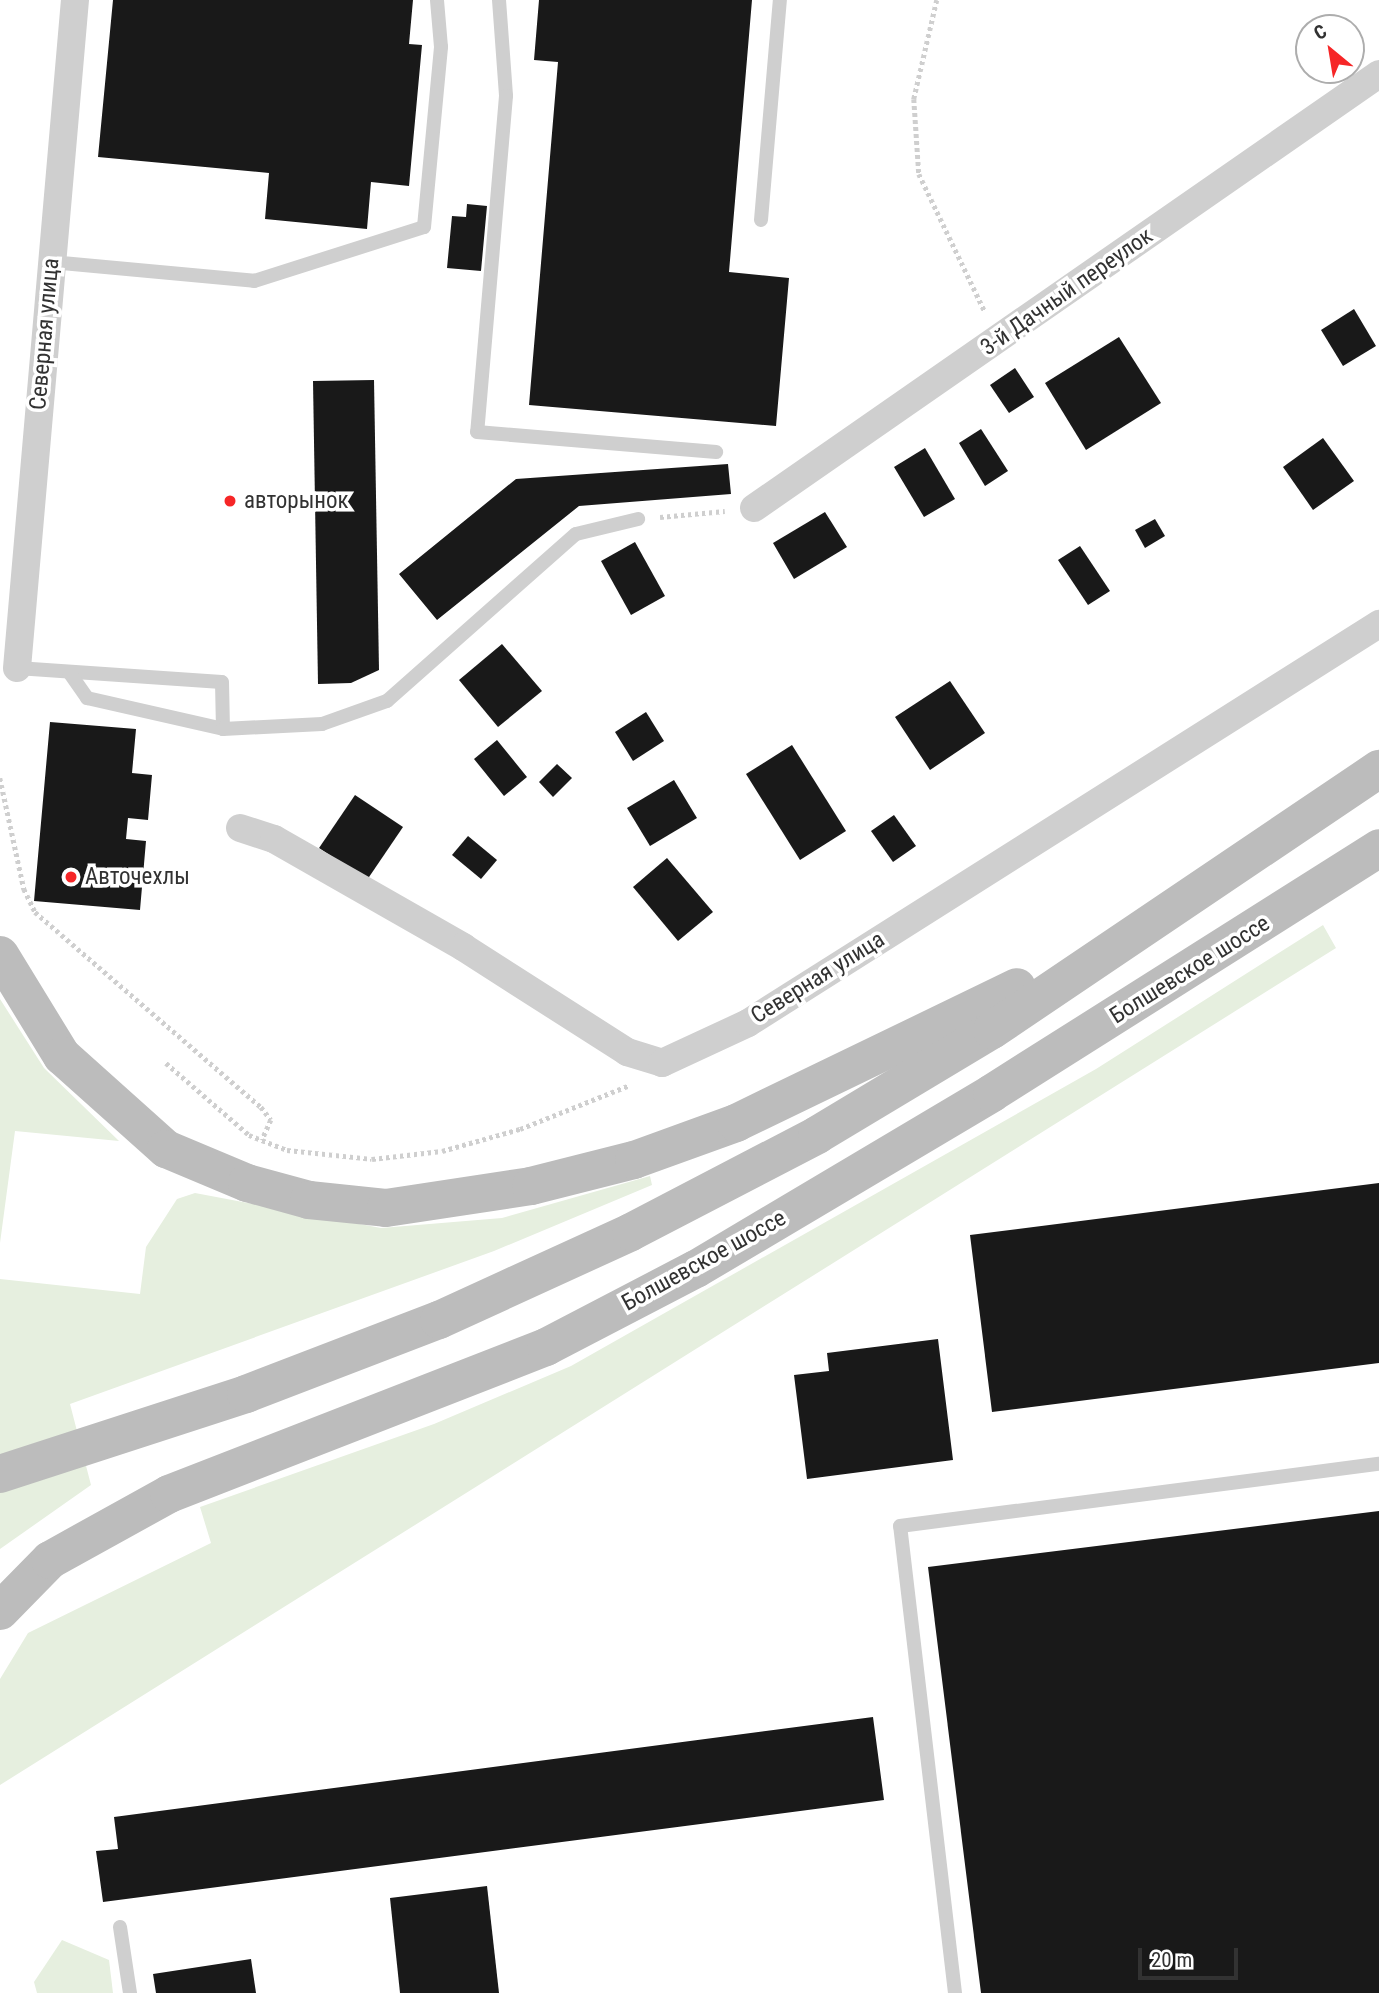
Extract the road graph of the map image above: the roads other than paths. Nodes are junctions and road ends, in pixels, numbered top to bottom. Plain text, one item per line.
1 (75, 0) edge
2 (437, 0) edge
3 (499, 0) edge
4 (780, 0) edge
5 (1379, 74) edge
6 (761, 220) dead end
7 (51, 262) junction
8 (716, 452) dead end
9 (754, 508) road end
10 (638, 519) road end
11 (1379, 624) edge
12 (17, 668) joint
13 (69, 672) junction
14 (223, 729) junction
15 (1379, 769) edge
16 (240, 828) dead end
17 (1379, 848) edge
18 (1192, 895) junction
19 (0, 954) edge
20 (1379, 1464) edge
21 (0, 1474) edge
22 (0, 1611) edge
23 (120, 1927) dead end
24 (130, 1993) edge
25 (955, 1993) edge

1 - 7 street, Северная улица
2 - 7 lane
3 - 8 lane
4 - 6 lane
5 - 9 street, 3-й Дачный переулок
7 - 12 street, Северная улица
10 - 14 lane
11 - 16 street, Северная улица
12 - 13 lane
13 - 14 lane
13 - 14 lane
15 - 18 main road
17 - 22 main road, Болшевское шоссе
18 - 19 main road
18 - 21 main road
20 - 25 lane
23 - 24 lane

